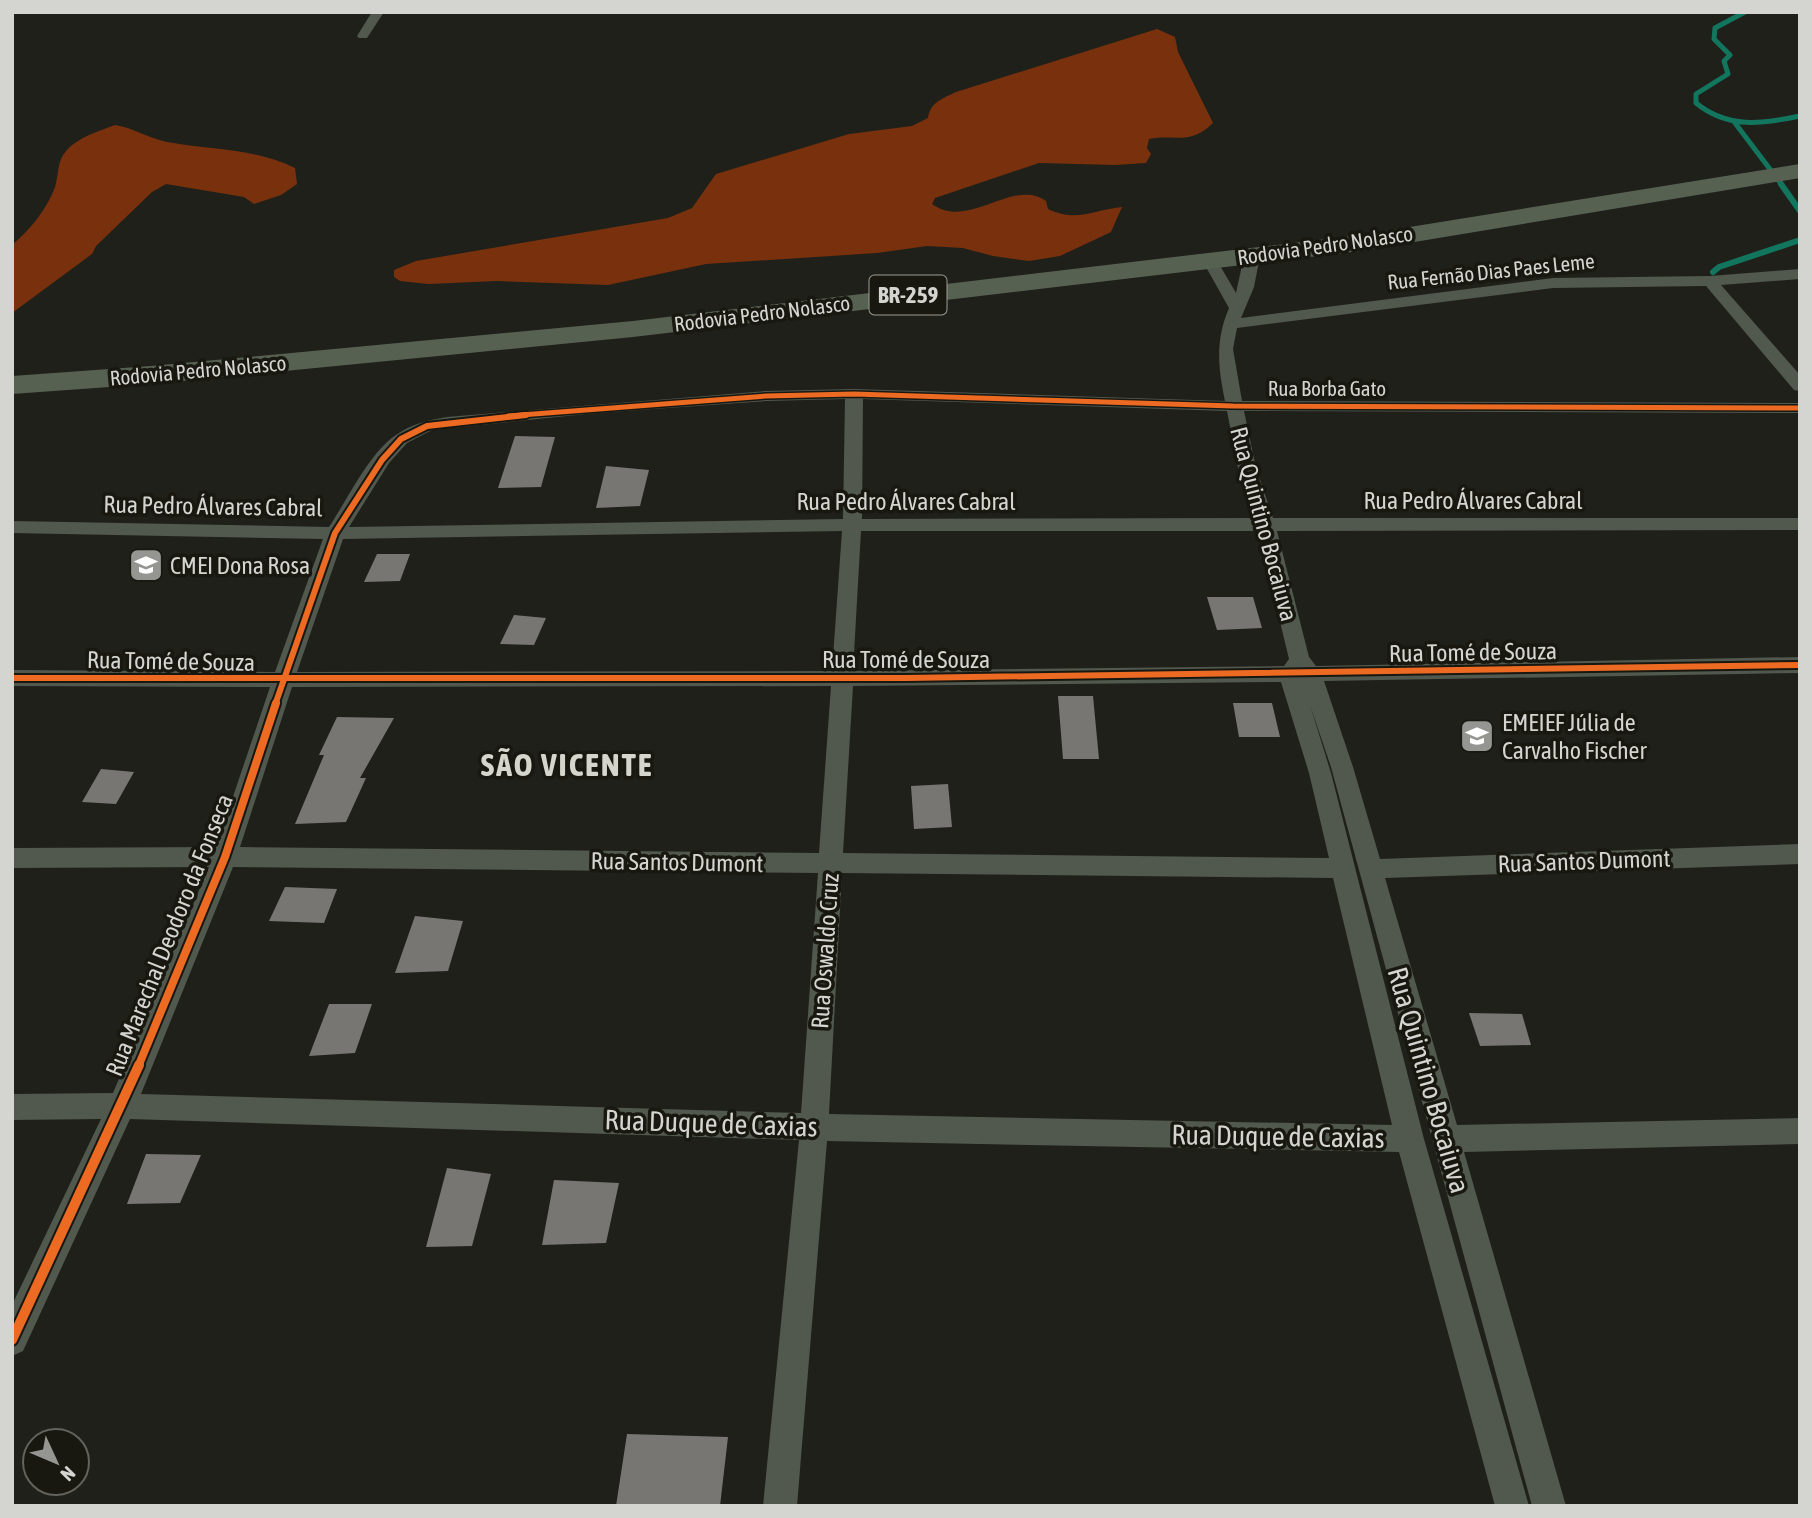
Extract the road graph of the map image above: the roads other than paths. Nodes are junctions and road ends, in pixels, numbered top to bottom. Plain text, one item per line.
1 (378, 12) edge
2 (363, 36) dead end
3 (1800, 171) edge
4 (1252, 256) junction
5 (1210, 260) junction
6 (1800, 274) edge
7 (1710, 281) junction
8 (1233, 315) junction
9 (12, 385) edge
10 (1800, 386) edge
11 (854, 394) junction
12 (1233, 406) junction
13 (1797, 411) edge
14 (1800, 523) edge
15 (1771, 524) junction
16 (852, 525) junction
17 (1266, 525) junction
18 (12, 527) edge
19 (335, 533) junction
20 (1800, 533) edge
21 (1800, 665) edge
22 (1300, 669) junction
23 (12, 678) edge
24 (843, 679) junction
25 (283, 681) junction
26 (1800, 854) edge
27 (225, 857) junction
28 (12, 858) edge
29 (831, 863) junction
30 (1356, 869) junction
31 (122, 1106) junction
32 (12, 1107) edge
33 (814, 1126) junction
34 (1800, 1131) edge
35 (1410, 1139) junction
36 (1446, 1139) junction
37 (12, 1340) edge
38 (780, 1506) edge
39 (1512, 1506) edge
40 (1549, 1506) edge

1 - 2 street
3 - 4 highway, Rodovia Pedro Nolasco / BR-259
4 - 5 highway, Rodovia Pedro Nolasco / BR-259
4 - 8 street, Rua Quintino Bocaiuva
5 - 8 street
5 - 9 highway, Rodovia Pedro Nolasco / BR-259
6 - 7 street, Rua Fernão Dias Paes Leme
7 - 8 street, Rua Fernão Dias Paes Leme
7 - 10 street
8 - 12 street, Rua Quintino Bocaiuva
11 - 12 street, Rua Borba Gato
11 - 16 street, Rua Oswaldo Cruz
11 - 19 street, Rua Borba Gato
12 - 13 street, Rua Borba Gato
12 - 17 street, Rua Quintino Bocaiuva
14 - 15 street, Rua Pedro Álvares Cabral
15 - 17 street, Rua Pedro Álvares Cabral
15 - 20 street
16 - 17 street, Rua Pedro Álvares Cabral
16 - 19 street, Rua Pedro Álvares Cabral
16 - 24 street, Rua Oswaldo Cruz
17 - 22 street, Rua Quintino Bocaiuva
18 - 19 street, Rua Pedro Álvares Cabral
19 - 25 street, Rua Marechal Deodoro da Fonseca
21 - 22 street, Rua Tomé de Souza
22 - 24 street, Rua Tomé de Souza
22 - 30 street, Rua Quintino Bocaiuva
23 - 25 street, Rua Tomé de Souza
24 - 25 street, Rua Tomé de Souza
24 - 29 street, Rua Oswaldo Cruz
25 - 27 street, Rua Marechal Deodoro da Fonseca
26 - 30 street, Rua Santos Dumont
27 - 28 street, Rua Santos Dumont
27 - 29 street, Rua Santos Dumont
27 - 31 street, Rua Marechal Deodoro da Fonseca
29 - 30 street, Rua Santos Dumont
29 - 33 street, Rua Oswaldo Cruz
30 - 35 street, Rua Quintino Bocaiuva
30 - 36 street, Rua Quintino Bocaiuva
31 - 32 street, Rua Duque de Caxias
31 - 33 street, Rua Duque de Caxias
31 - 37 street, Rua Marechal Deodoro da Fonseca
33 - 35 street, Rua Duque de Caxias
33 - 38 street, Rua Oswaldo Cruz
34 - 36 street
35 - 39 street, Rua Quintino Bocaiuva
36 - 40 street, Rua Quintino Bocaiuva

